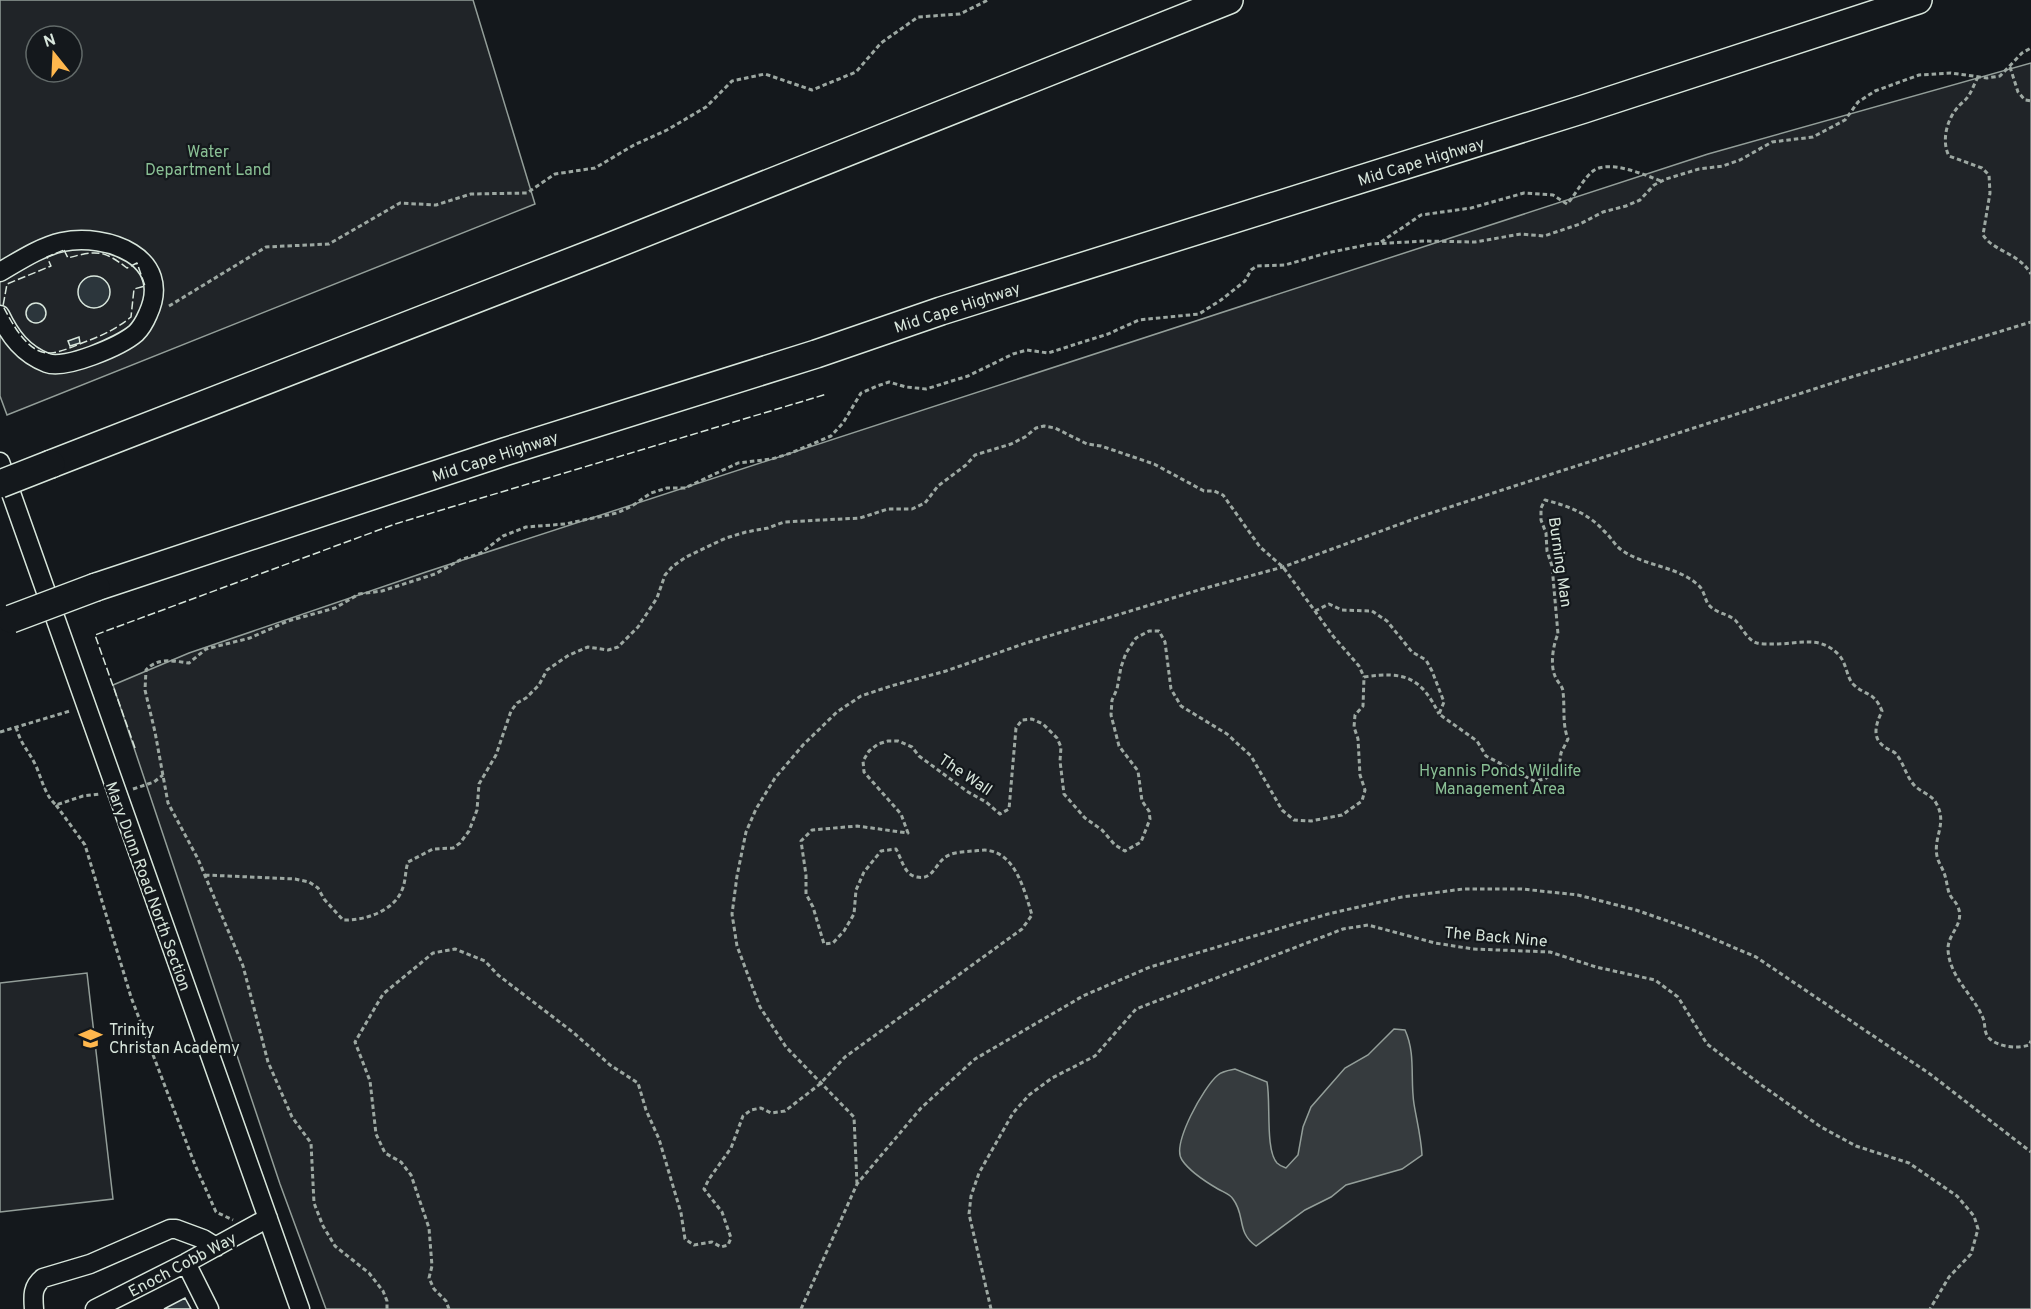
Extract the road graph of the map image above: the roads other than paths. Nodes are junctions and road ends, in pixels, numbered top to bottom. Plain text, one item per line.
1 (1229, 0) edge
2 (1918, 0) edge
3 (0, 272) edge
4 (0, 315) edge
5 (0, 462) edge
6 (0, 484) edge
7 (6, 621) edge
8 (268, 1218) junction
9 (216, 1247) junction
10 (186, 1263) junction
11 (34, 1309) edge
12 (95, 1309) edge
13 (209, 1309) edge
14 (300, 1309) edge

1 - 6 highway, bridge
2 - 7 highway, Mid Cape Highway, bridge
3 - 4 street
5 - 8 street, Mary Dunn Road North Section
8 - 9 street, Enoch Cobb Way
8 - 14 street, Mary Dunn Road North Section
9 - 10 street, Enoch Cobb Way
9 - 11 street
10 - 12 street, Enoch Cobb Way
10 - 13 street

